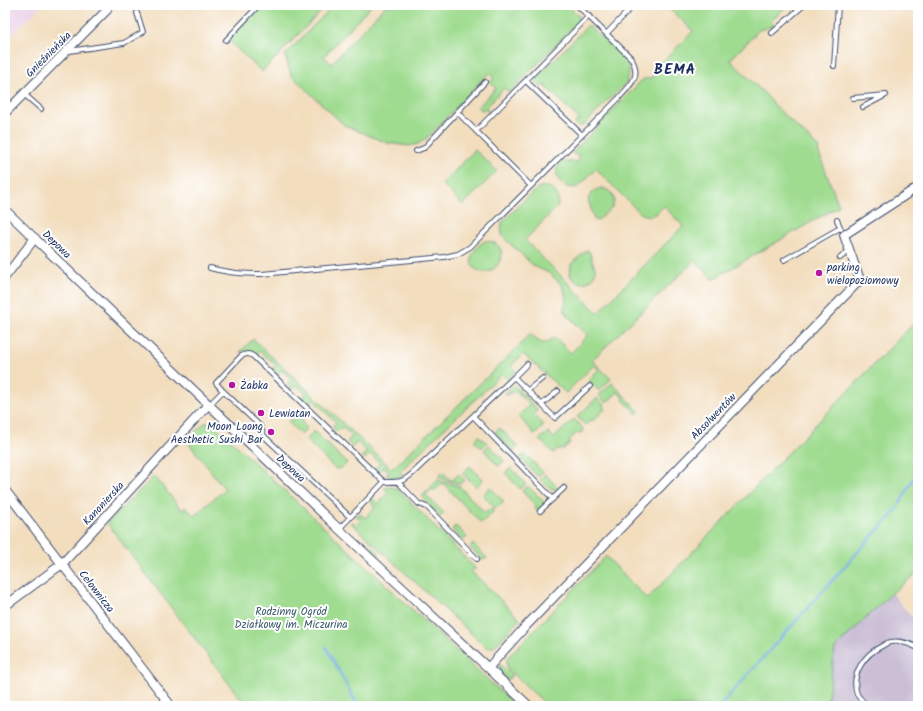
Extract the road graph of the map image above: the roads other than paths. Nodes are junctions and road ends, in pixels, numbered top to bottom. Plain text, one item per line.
1 (259, 5) edge
2 (577, 5) edge
3 (634, 5) edge
4 (804, 5) edge
5 (838, 5) edge
6 (107, 10) dead end
7 (137, 13) dead end
8 (589, 16) junction
9 (606, 33) junction
10 (772, 33) dead end
11 (226, 40) dead end
12 (66, 52) junction
13 (834, 66) dead end
14 (526, 80) junction
15 (485, 82) dead end
16 (24, 94) junction
17 (853, 98) dead end
18 (863, 107) dead end
19 (41, 109) dead end
20 (457, 112) junction
21 (5, 113) edge
22 (476, 131) junction
23 (582, 135) junction
24 (416, 151) dead end
25 (531, 186) junction
26 (918, 187) edge
27 (5, 210) edge
28 (837, 220) dead end
29 (842, 232) junction
30 (35, 238) junction
31 (849, 251) junction
32 (840, 258) dead end
33 (784, 260) dead end
34 (210, 268) dead end
35 (5, 277) edge
36 (527, 364) dead end
37 (514, 377) junction
38 (543, 378) dead end
39 (590, 386) dead end
40 (528, 390) junction
41 (223, 391) junction
42 (558, 391) dead end
43 (542, 404) junction
44 (208, 405) junction
45 (473, 416) junction
46 (384, 482) junction
47 (398, 482) junction
48 (564, 488) dead end
49 (5, 490) edge
50 (553, 499) junction
51 (540, 511) dead end
52 (350, 517) junction
53 (339, 529) junction
54 (477, 559) dead end
55 (62, 564) junction
56 (5, 606) edge
57 (918, 648) edge
58 (489, 667) junction
59 (172, 706) edge
60 (530, 706) edge
61 (867, 706) edge

1 - 11 lane
2 - 8 lane
3 - 9 lane
4 - 10 lane
5 - 13 lane
6 - 12 street, Gnieźnieńska
7 - 12 lane
8 - 9 lane
8 - 14 lane
9 - 23 lane
12 - 16 street, Gnieźnieńska
14 - 22 lane
14 - 23 lane
15 - 20 lane
16 - 19 lane
16 - 21 street, Gnieźnieńska
17 - 18 lane
20 - 22 lane
20 - 24 lane
22 - 25 lane
23 - 25 lane
25 - 34 lane
26 - 29 street
27 - 30 street, Depowa
28 - 29 lane
29 - 31 street, Absolwentów
29 - 33 lane
30 - 35 street
30 - 44 street, Depowa
31 - 32 lane
31 - 58 street, Absolwentów
36 - 37 lane
37 - 40 lane
37 - 45 lane
38 - 40 lane
39 - 43 lane
40 - 43 lane
41 - 44 lane
41 - 46 lane
41 - 52 lane
42 - 43 lane
44 - 53 street, Depowa
44 - 55 street, Kanonierska
45 - 47 lane
45 - 50 lane
46 - 47 lane
46 - 52 lane
47 - 54 lane
48 - 50 lane
49 - 55 street, Celownicza
50 - 51 lane
52 - 53 lane
53 - 58 street, Depowa
55 - 56 street, Kanonierska
55 - 59 street, Celownicza
57 - 61 lane
58 - 60 street, Depowa

